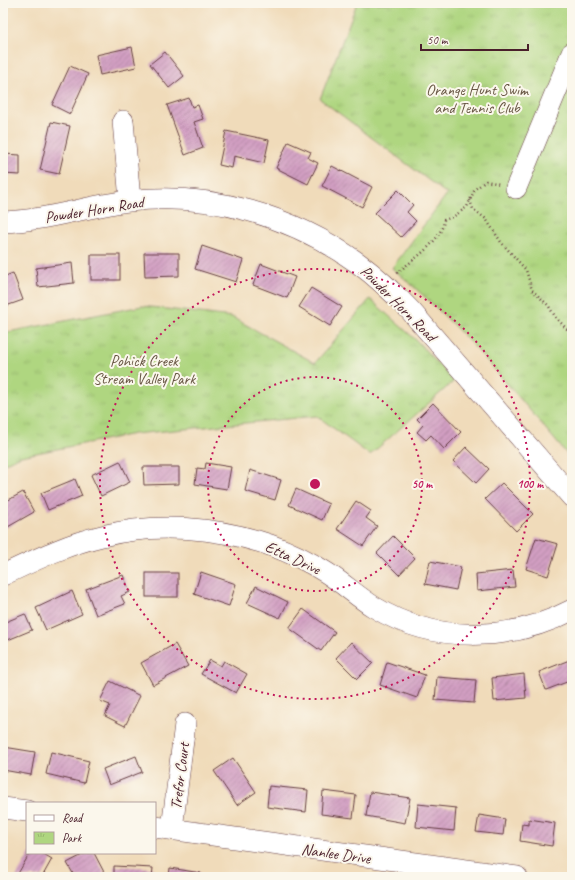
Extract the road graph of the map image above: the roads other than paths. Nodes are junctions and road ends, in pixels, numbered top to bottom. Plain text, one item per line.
1 (572, 53) edge
2 (123, 121) dead end
3 (516, 188) road end
4 (130, 200) junction
5 (3, 222) edge
6 (572, 497) edge
7 (3, 575) edge
8 (572, 610) edge
9 (185, 724) dead end
10 (3, 808) edge
11 (26, 811) edge
12 (163, 828) edge
13 (517, 877) edge

1 - 3 street
2 - 4 street
4 - 5 street, Powder Horn Road
4 - 6 street, Powder Horn Road
7 - 8 street, Etta Drive
9 - 12 street, Trefor Court
10 - 11 street
12 - 13 street, Nanlee Drive

